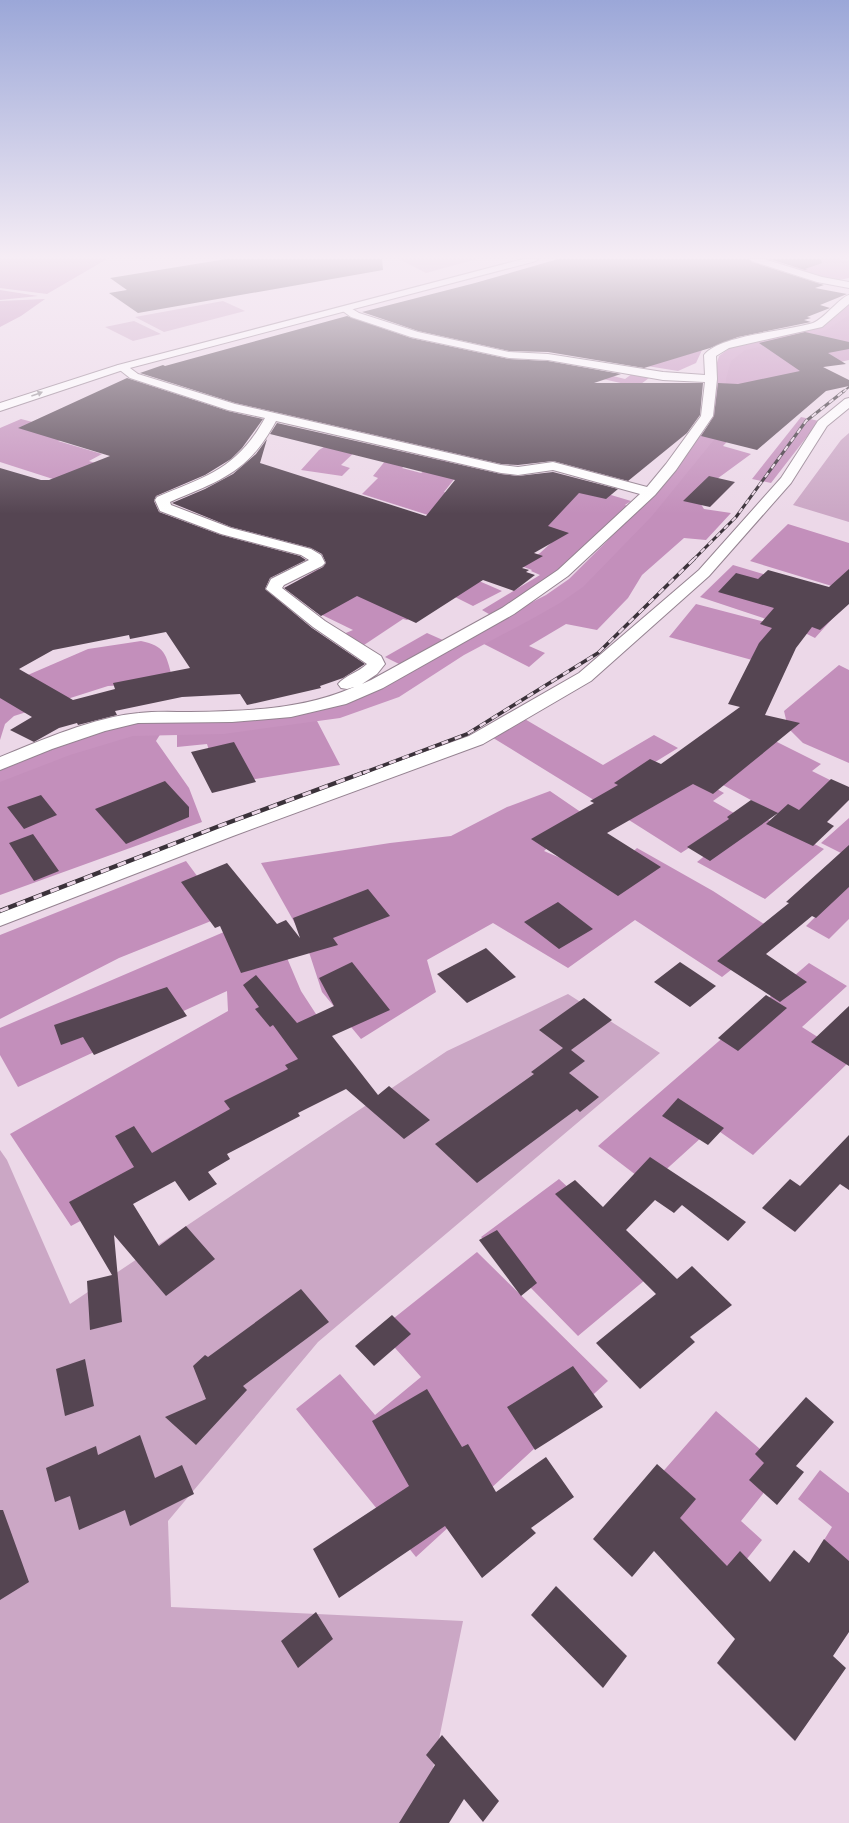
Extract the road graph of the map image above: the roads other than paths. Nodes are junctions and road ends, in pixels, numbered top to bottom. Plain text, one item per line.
1 (169, 344) edge
2 (210, 344) edge
3 (460, 344) edge
4 (729, 344) edge
5 (90, 365) dead end
6 (122, 367) junction
7 (54, 376) dead end
8 (711, 379) junction
9 (40, 380) dead end
10 (849, 402) edge
11 (0, 407) edge
12 (272, 416) junction
13 (650, 492) junction
14 (182, 718) junction
15 (0, 764) edge
16 (0, 918) edge

1 - 5 street
2 - 6 street
3 - 8 street
4 - 8 street
11 -> 6 street
6 - 12 street
7 - 9 street
8 - 13 street
10 - 16 street
12 - 13 street
12 - 14 street
13 - 14 street
14 - 15 street

